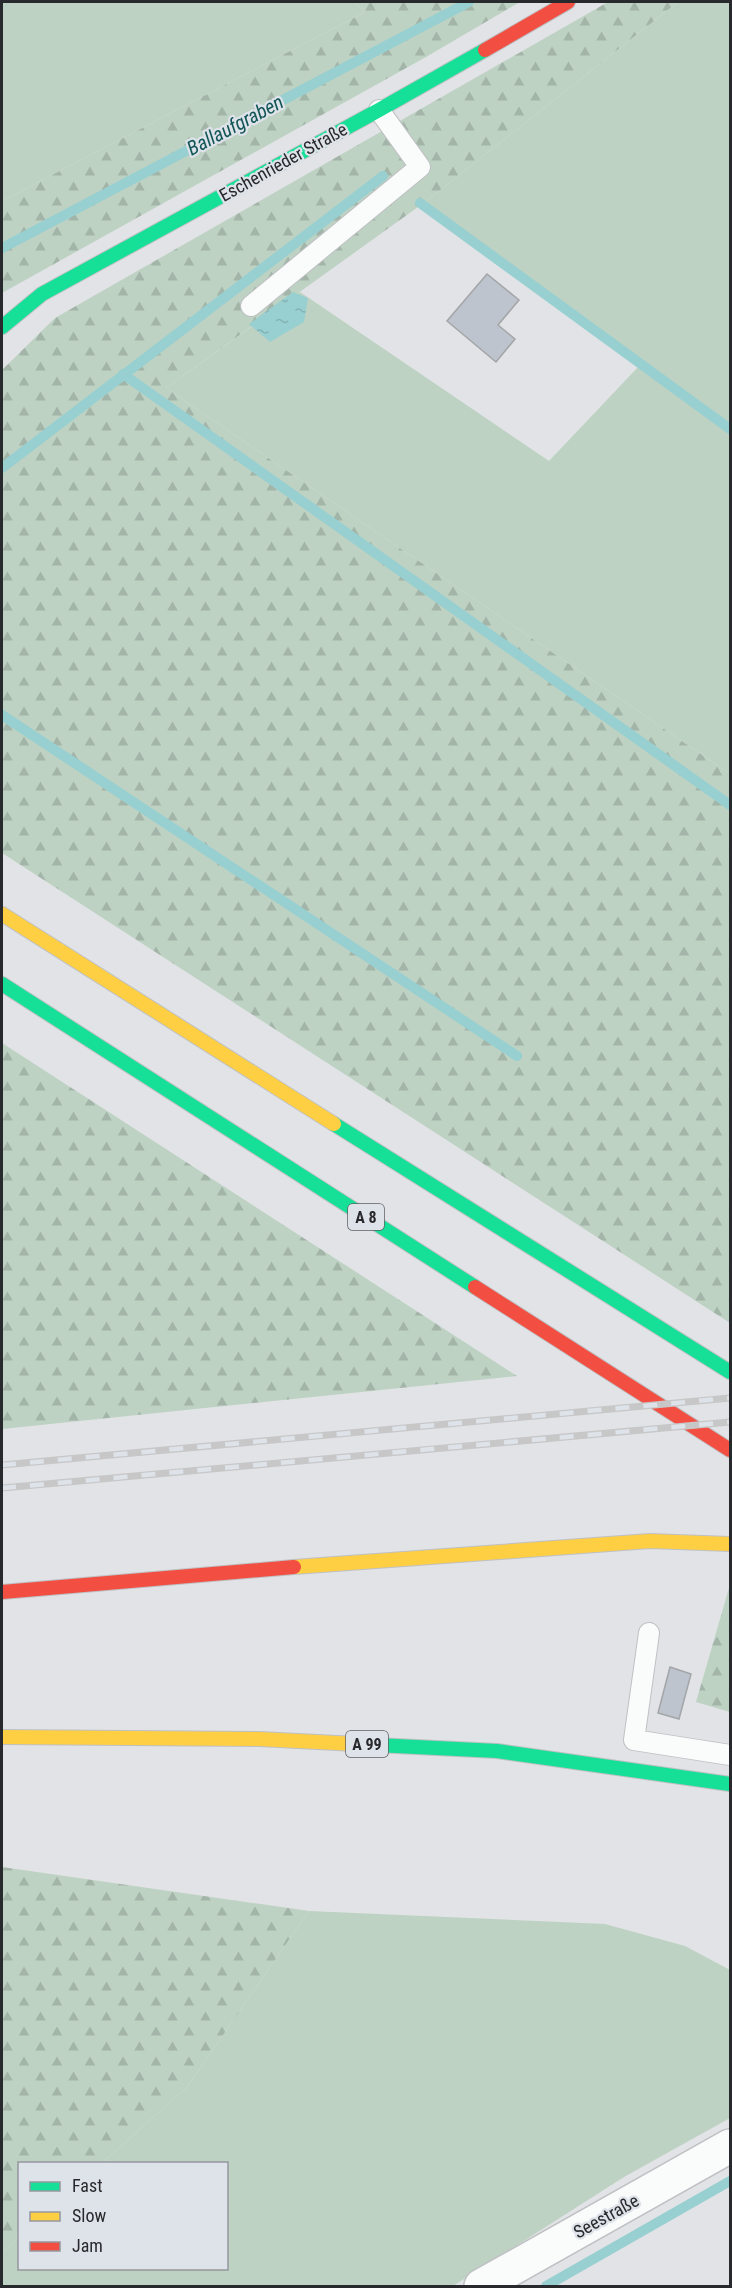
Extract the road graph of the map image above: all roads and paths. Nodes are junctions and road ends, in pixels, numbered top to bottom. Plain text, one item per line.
1 (568, 2) edge
2 (379, 110) junction
3 (251, 306) dead end
4 (2, 327) edge
5 (2, 914) edge
6 (2, 984) edge
7 (730, 1372) edge
8 (730, 1450) edge
9 (730, 1544) edge
10 (2, 1592) edge
11 (649, 1633) dead end
12 (2, 1737) edge
13 (730, 1755) edge
14 (730, 1784) edge
15 (730, 2146) edge
16 (481, 2286) edge

1 - 2 main road, Eschenrieder Straße
2 - 3 lane
2 - 4 main road, Eschenrieder Straße
5 - 7 main road
6 - 8 main road, A 8
9 - 10 main road
11 - 13 lane
12 - 14 main road, A 99
15 - 16 street, Seestraße

